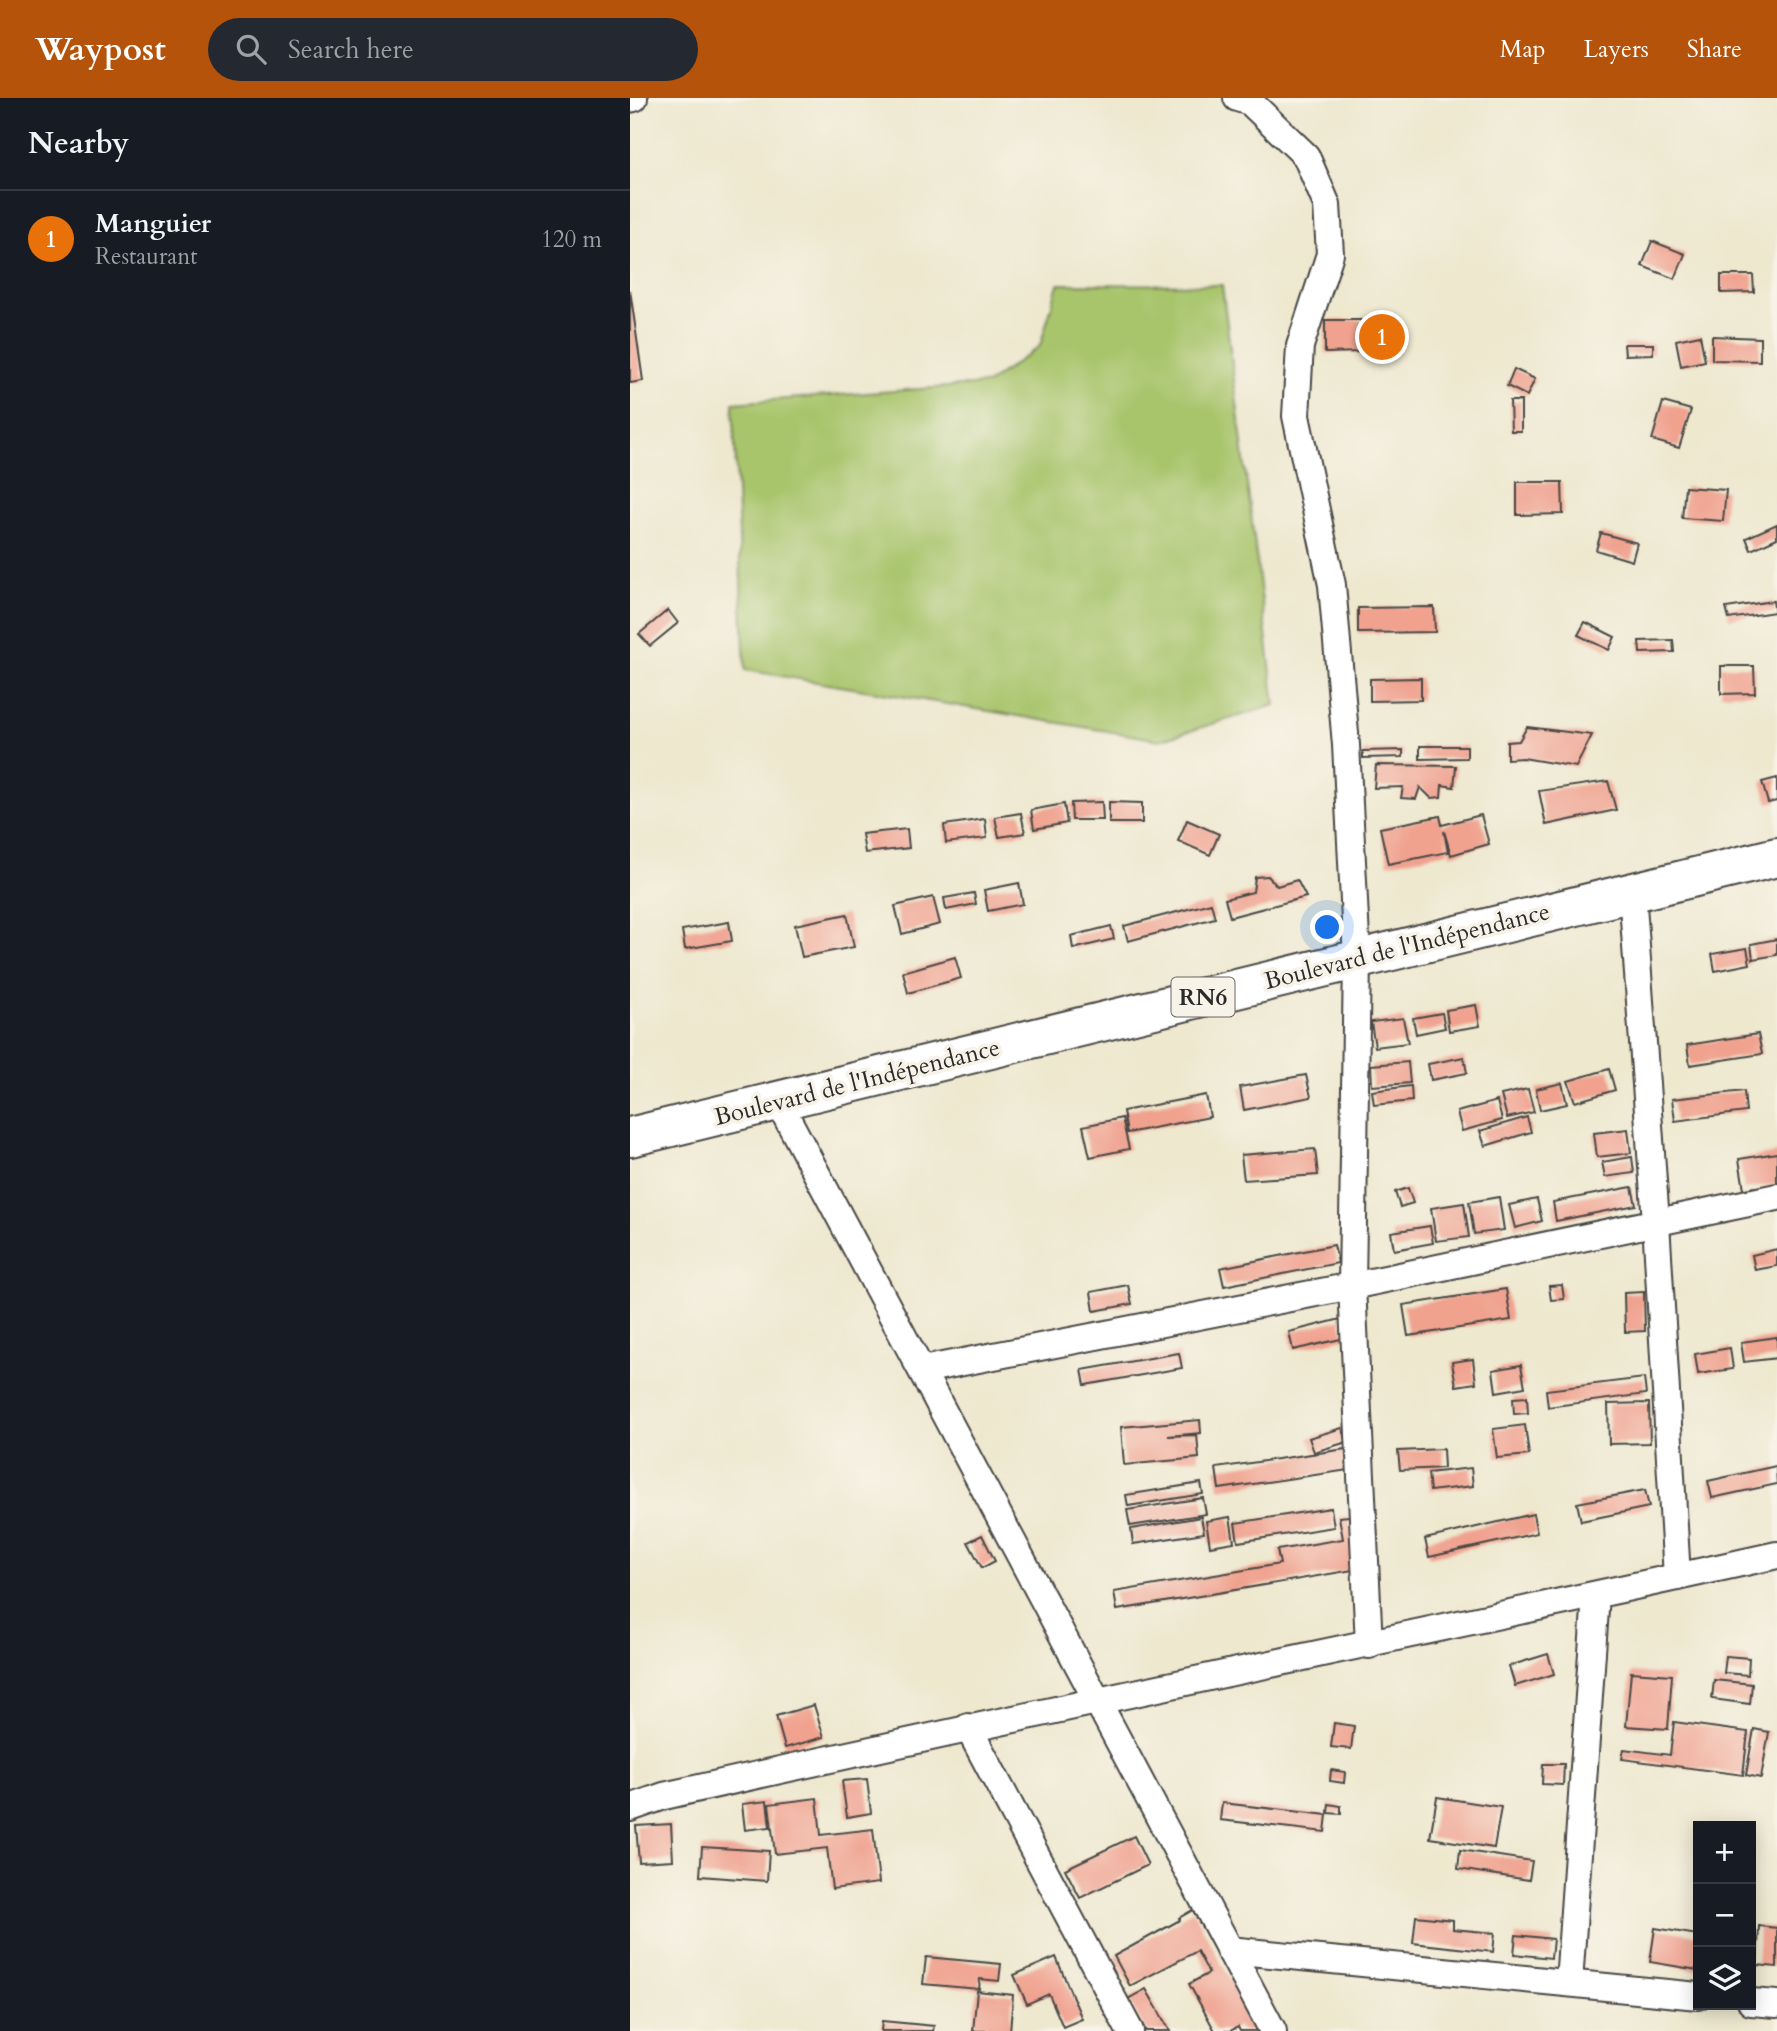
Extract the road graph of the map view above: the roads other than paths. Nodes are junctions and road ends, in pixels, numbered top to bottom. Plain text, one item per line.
1 (1237, 98) edge
2 (1777, 858) edge
3 (1632, 891) junction
4 (1357, 959) junction
5 (778, 1101) junction
6 (630, 1137) edge
7 (1777, 1197) edge
8 (1656, 1222) junction
9 (1352, 1286) junction
10 (922, 1370) junction
11 (1777, 1555) edge
12 (1677, 1577) junction
13 (1596, 1595) junction
14 (1370, 1645) junction
15 (1096, 1699) junction
16 (968, 1727) junction
17 (630, 1808) edge
18 (1229, 1950) junction
19 (1569, 1983) junction
20 (1693, 1995) edge
21 (1756, 2002) edge
22 (1777, 2004) edge
23 (1130, 2031) edge
24 (1273, 2031) edge

1 - 4 street
2 - 3 highway, Boulevard de l'Indépendance / RN6
3 - 4 highway, Boulevard de l'Indépendance / RN6
3 - 8 street
4 - 5 highway, Boulevard de l'Indépendance / RN6
4 - 9 street
5 - 6 highway, Boulevard de l'Indépendance / RN6
5 - 10 street
7 - 8 street
8 - 9 street
8 - 12 street
9 - 10 street
9 - 14 street
10 - 15 street
11 - 12 street
12 - 13 street
13 - 14 street
13 - 19 street
14 - 15 street
15 - 16 street
15 - 18 street
16 - 17 street
16 - 23 street
18 - 19 street
18 - 24 street
19 - 20 street
21 - 22 street

